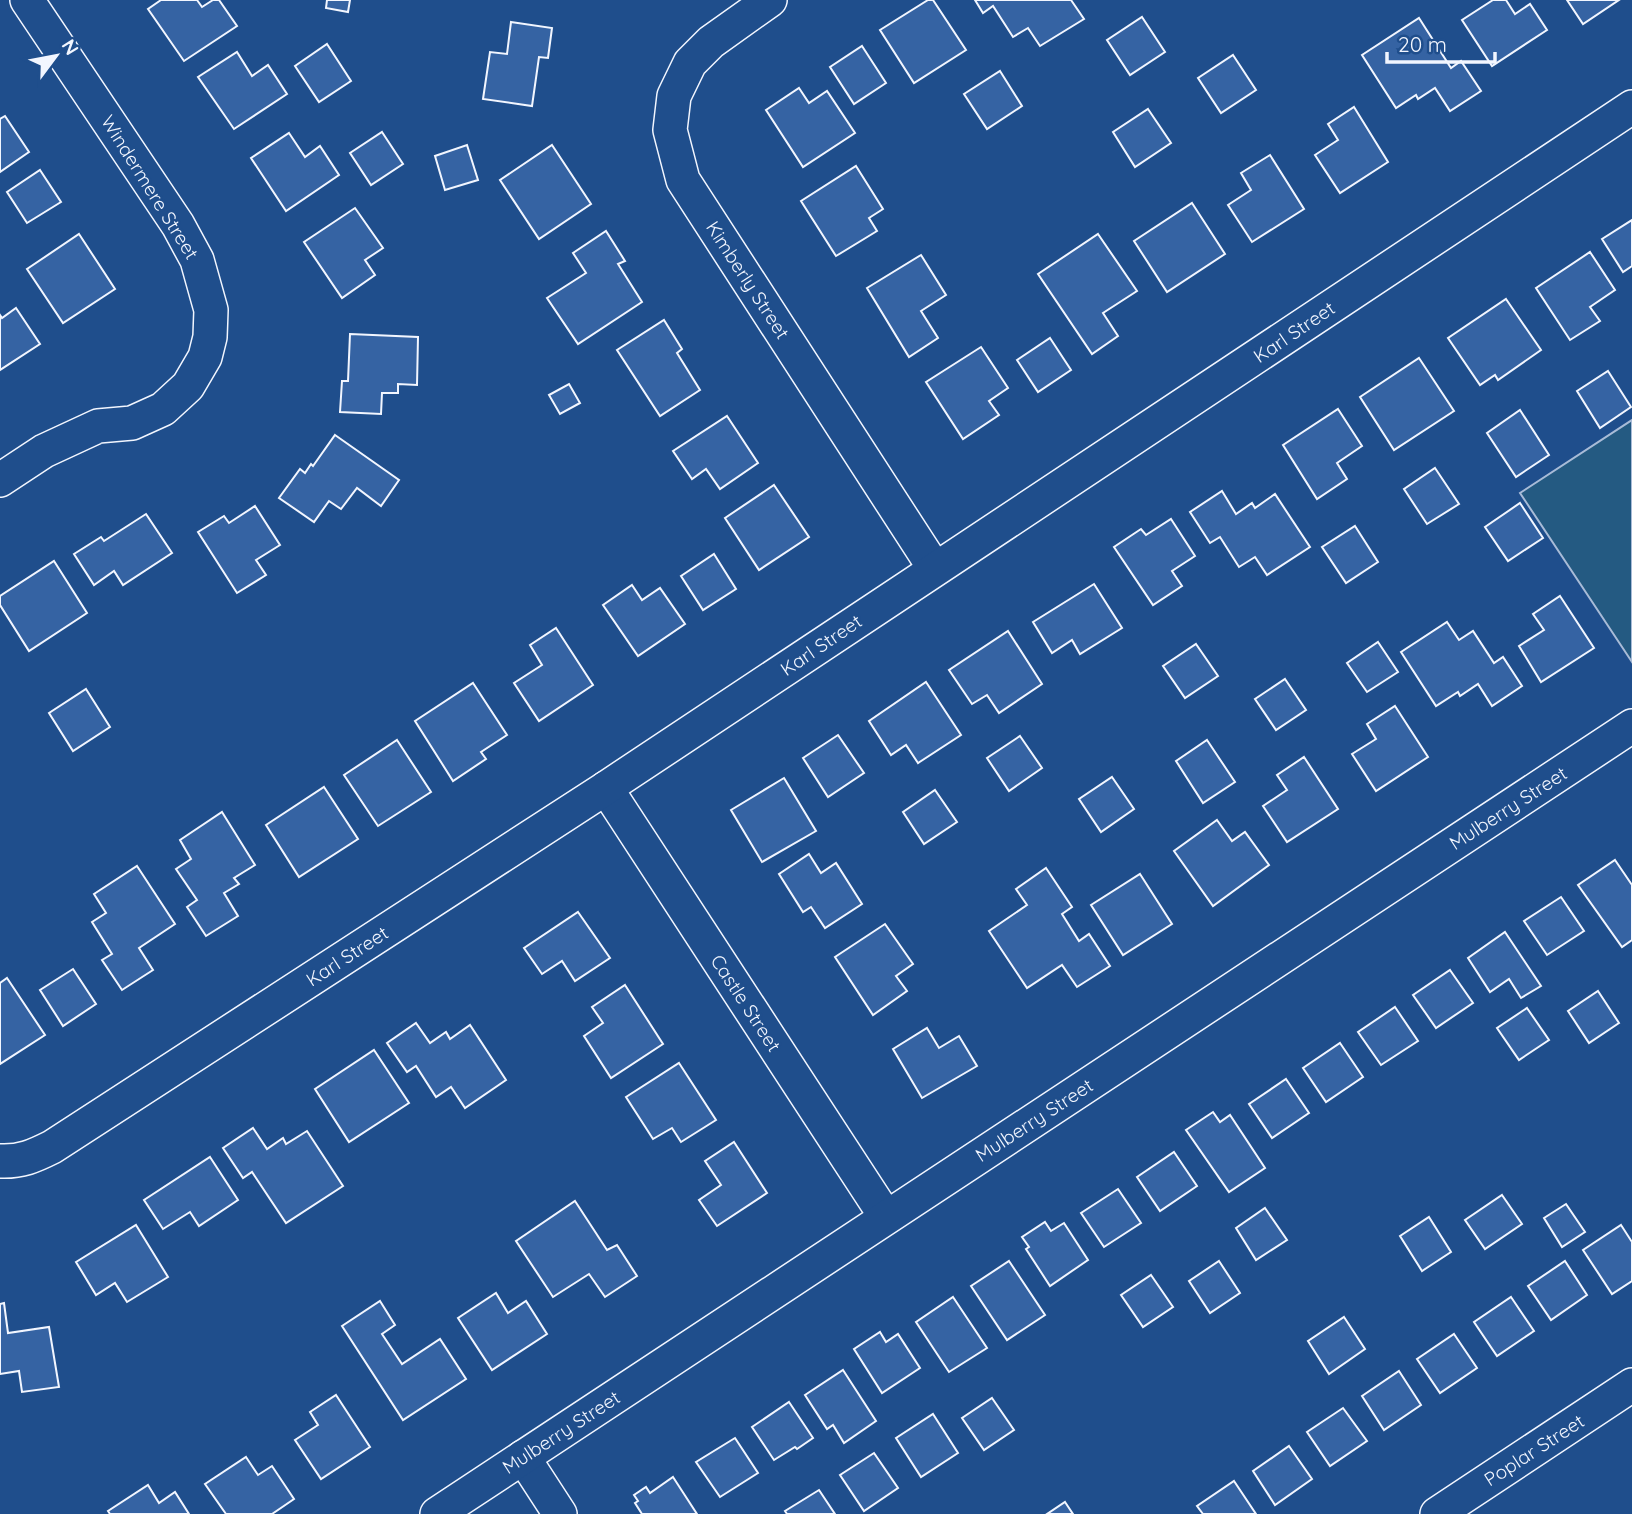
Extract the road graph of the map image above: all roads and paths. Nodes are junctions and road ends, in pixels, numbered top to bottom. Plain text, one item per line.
1 (27, 0) edge
2 (770, 0) edge
3 (1632, 107) edge
4 (0, 480) edge
5 (935, 569) junction
6 (1632, 726) edge
7 (606, 788) junction
8 (0, 1161) edge
9 (886, 1217) junction
10 (1632, 1385) edge
11 (523, 1457) junction
12 (437, 1514) edge
13 (560, 1514) edge
14 (1437, 1514) edge

1 - 4 street, Windermere Street
2 - 5 street, Kimberly Street
3 - 5 street, Karl Street
5 - 7 street, Karl Street
6 - 9 street, Mulberry Street
7 - 8 street, Karl Street
7 - 9 street, Castle Street
9 - 11 street, Mulberry Street
10 - 14 street, Poplar Street
11 - 12 street, Mulberry Street
11 - 13 street

